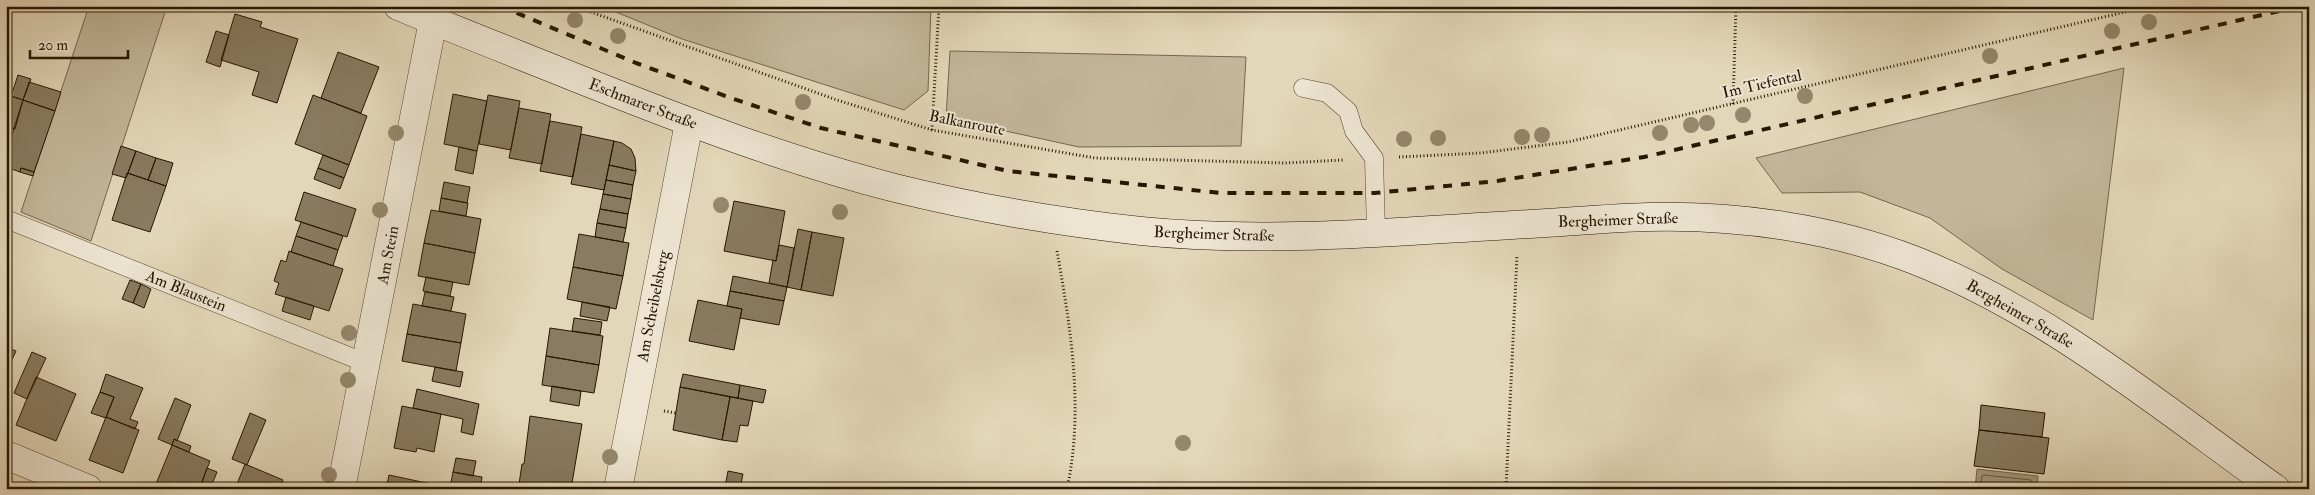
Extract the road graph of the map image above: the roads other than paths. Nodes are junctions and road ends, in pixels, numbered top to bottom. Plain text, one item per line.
1 (398, 6) edge
2 (433, 21) junction
3 (1303, 88) dead end
4 (689, 123) junction
5 (893, 188) joint
6 (6, 219) edge
7 (1376, 232) junction
8 (366, 363) junction
9 (6, 455) edge
10 (88, 489) edge
11 (341, 489) edge
12 (618, 489) edge
13 (2276, 489) edge

1 - 2 street, Eschmarer Straße
2 - 4 street, Eschmarer Straße
2 - 8 street, Am Stein
3 - 7 lane
4 - 5 street, Eschmarer Straße
4 - 12 street, Am Scheibelsberg
5 - 7 street, Bergheimer Straße
6 - 8 lane, Am Blaustein
7 - 13 street, Bergheimer Straße
8 - 11 street, Am Stein
9 - 10 street

